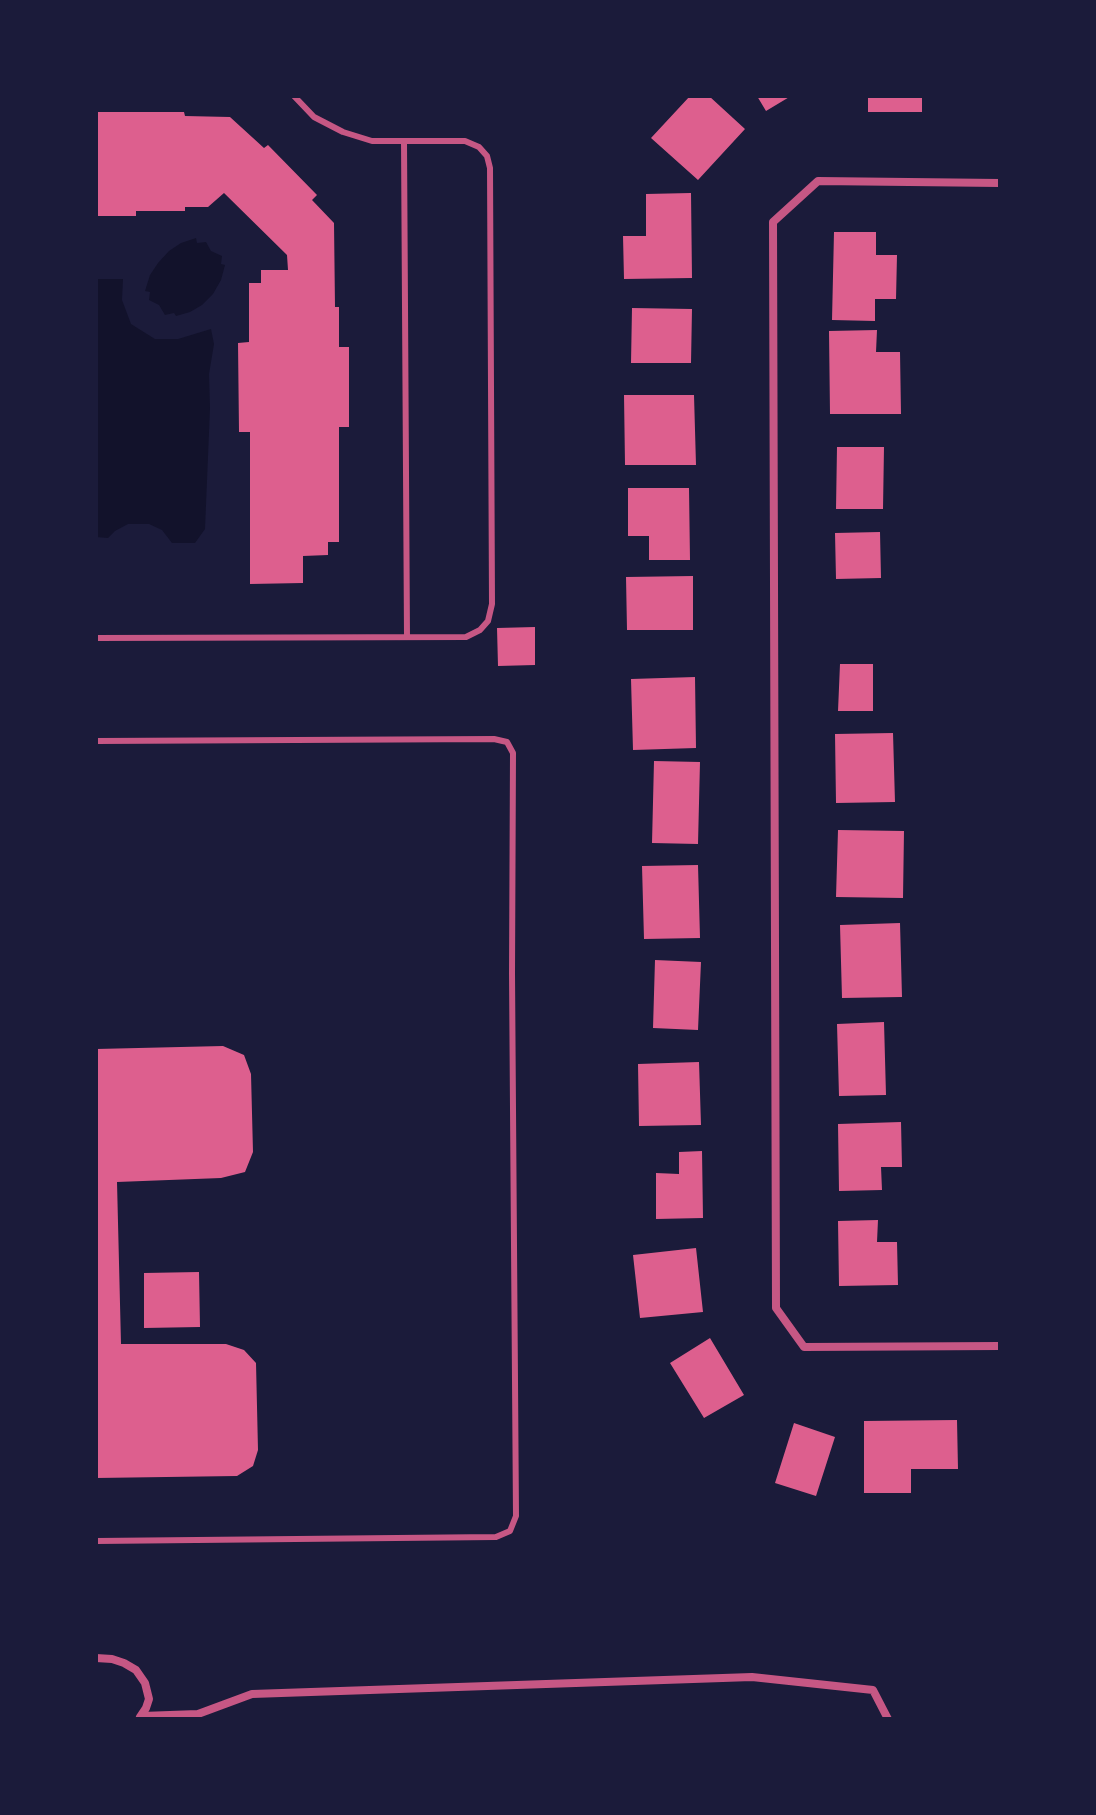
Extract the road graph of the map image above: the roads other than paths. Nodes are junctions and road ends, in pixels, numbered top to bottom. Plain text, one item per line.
1 (294, 96) edge
2 (404, 141) junction
3 (1000, 183) edge
4 (407, 637) junction
5 (96, 638) edge
6 (96, 741) edge
7 (1000, 1346) edge
8 (96, 1541) edge
9 (96, 1658) edge
10 (140, 1718) edge
11 (888, 1719) edge

1 - 2 lane
2 - 4 lane
2 - 4 lane
3 - 7 street
4 - 5 lane
6 - 8 lane
9 - 10 street
10 - 11 street

